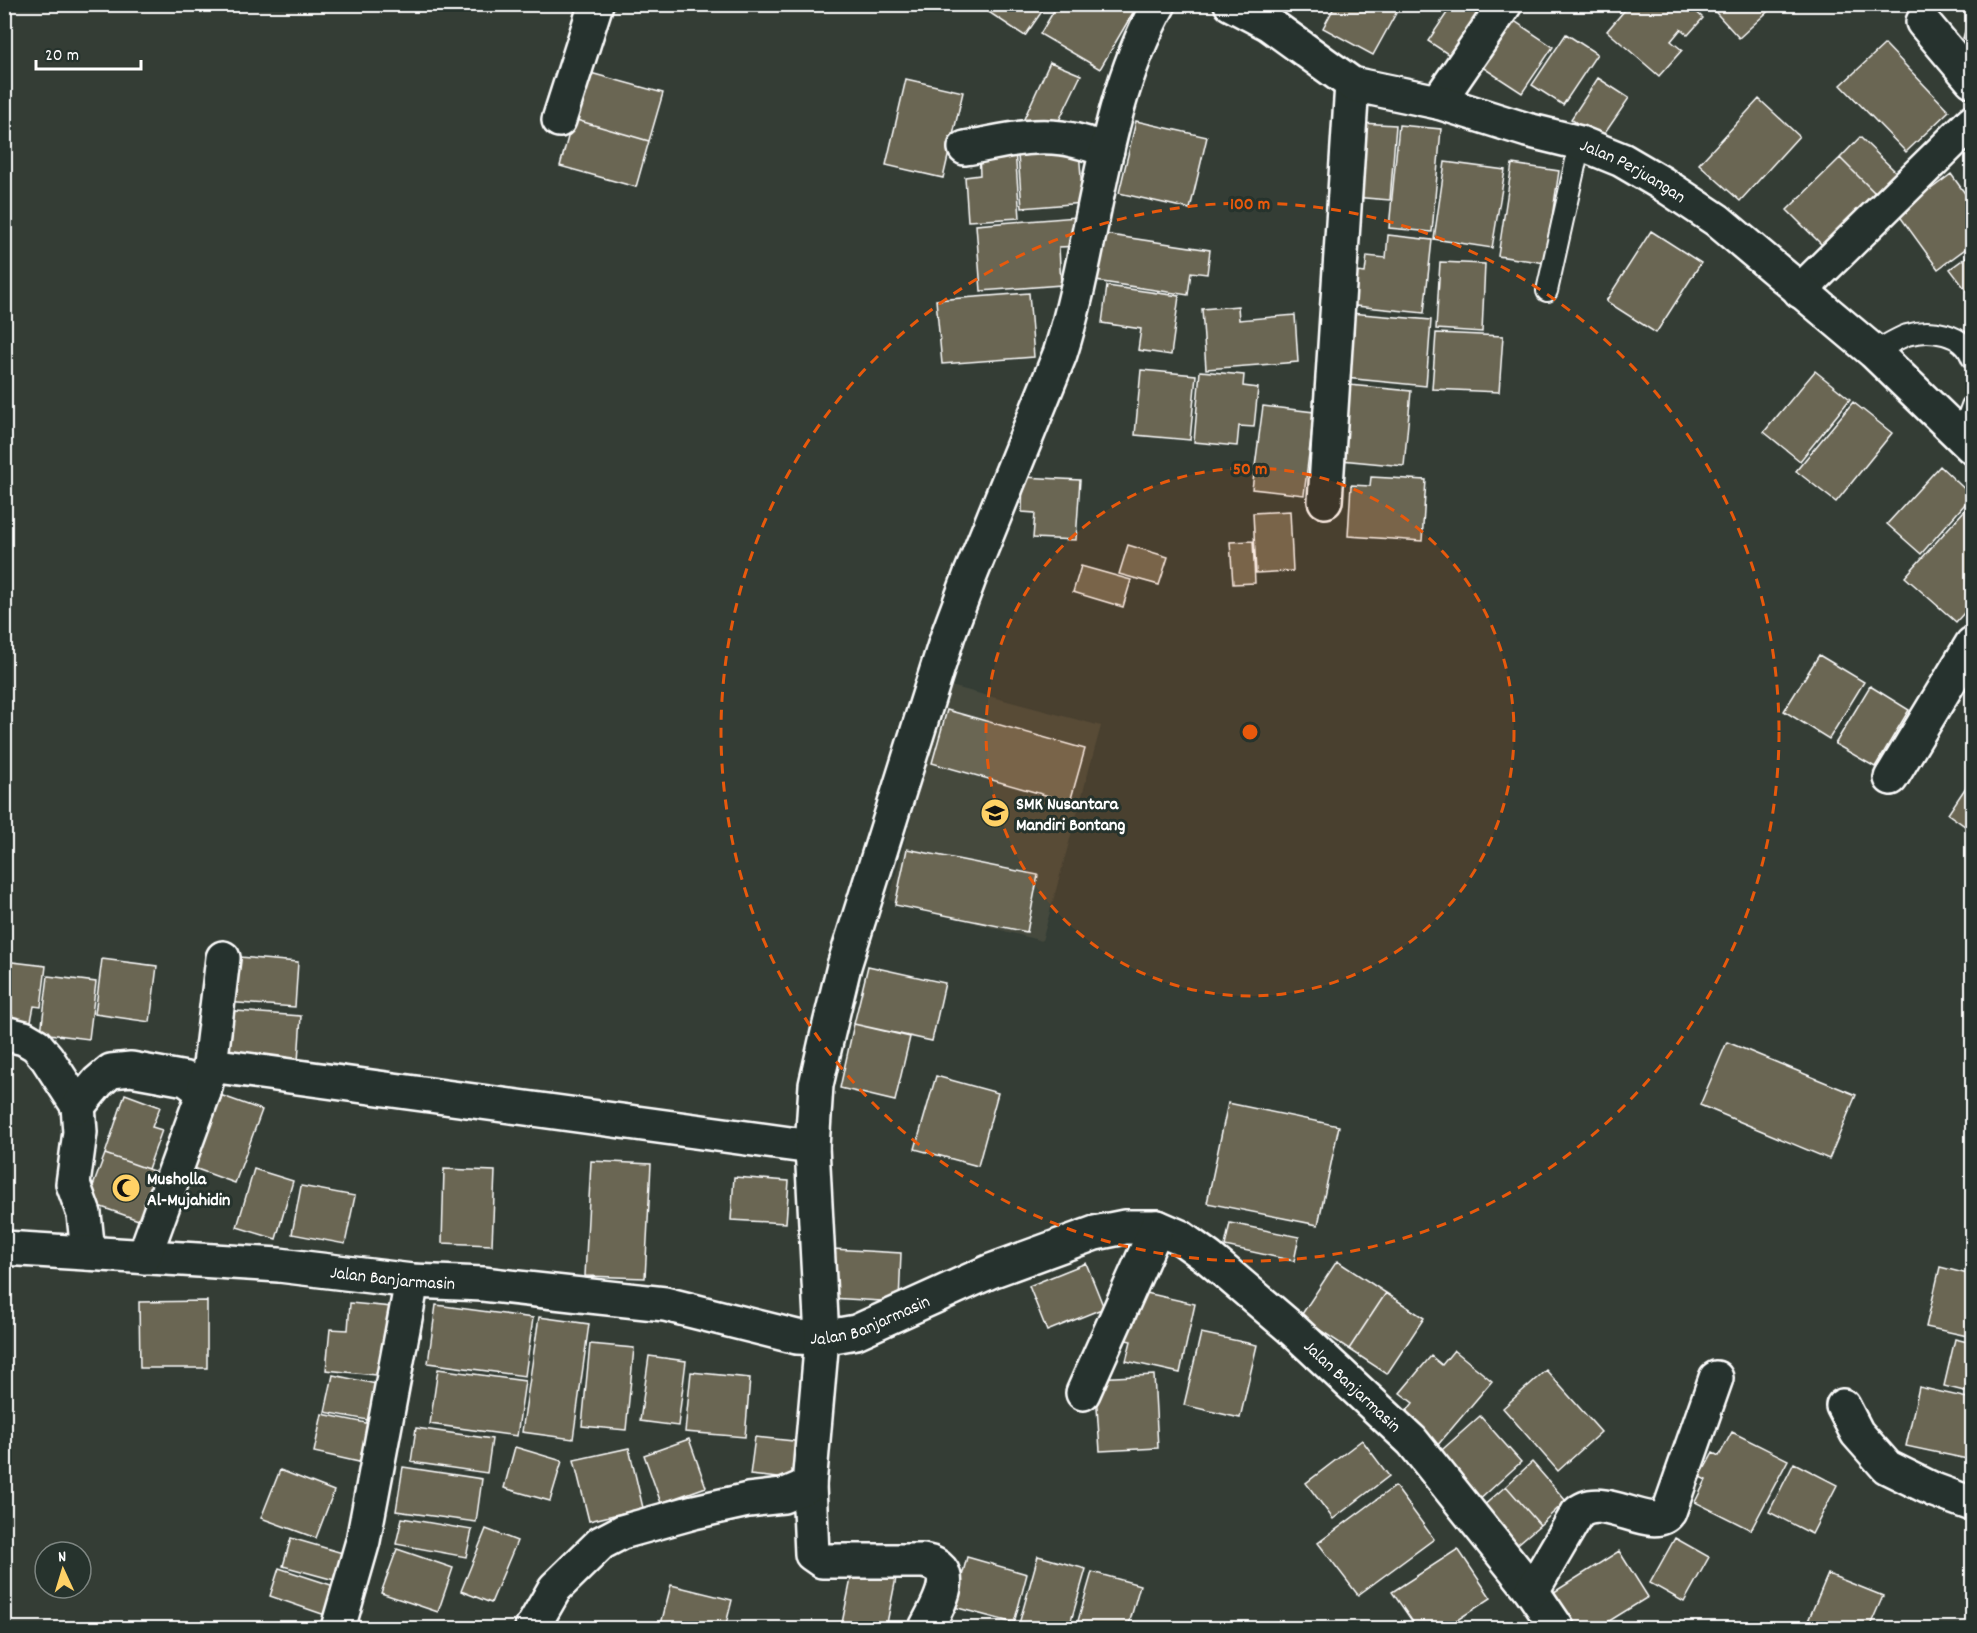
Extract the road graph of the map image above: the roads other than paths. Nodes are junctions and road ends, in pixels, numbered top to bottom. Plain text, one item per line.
1 (597, 4) edge
2 (1159, 4) edge
3 (1231, 4) edge
4 (1505, 4) edge
5 (1923, 22) dead end
6 (1972, 80) edge
7 (1352, 84) junction
8 (1438, 102) junction
9 (559, 120) dead end
10 (1972, 122) edge
11 (1580, 143) junction
12 (965, 148) dead end
13 (1107, 150) junction
14 (1546, 291) dead end
15 (1800, 291) junction
16 (1874, 352) junction
17 (1972, 358) edge
18 (1969, 430) edge
19 (1325, 501) dead end
20 (1972, 644) edge
21 (1891, 778) dead end
22 (223, 958) dead end
23 (4, 1033) edge
24 (207, 1078) junction
25 (78, 1106) junction
26 (812, 1147) junction
27 (1157, 1227) junction
28 (4, 1248) edge
29 (88, 1253) junction
30 (144, 1257) junction
31 (412, 1281) junction
32 (822, 1338) junction
33 (1716, 1378) dead end
34 (1083, 1393) dead end
35 (1843, 1406) dead end
36 (809, 1492) junction
37 (1972, 1504) edge
38 (1532, 1591) junction
39 (338, 1629) edge
40 (532, 1629) edge
41 (926, 1629) edge
42 (1557, 1629) edge

1 - 9 street
2 - 13 street
3 - 7 street, Jalan Perjuangan
4 - 8 street
5 - 6 street
7 - 8 street, Jalan Perjuangan
7 - 19 street
8 - 11 street, Jalan Perjuangan
10 - 15 street
11 - 14 lane
11 - 15 street, Jalan Perjuangan
12 - 13 street
13 - 26 street
15 - 16 street, Jalan Perjuangan
16 - 17 lane
16 - 18 street, Jalan Perjuangan
20 - 21 street
22 - 24 street
23 - 25 street
24 - 25 street
24 - 26 street
24 - 30 street
25 - 29 street
26 - 32 street
27 - 32 street, Jalan Banjarmasin
27 - 34 street
27 - 38 street, Jalan Banjarmasin
28 - 29 street, Jalan Banjarmasin
29 - 30 street, Jalan Banjarmasin
30 - 31 street, Jalan Banjarmasin
31 - 32 street, Jalan Banjarmasin
31 - 39 street
32 - 36 street
33 - 38 street
35 - 37 street
36 - 40 street
36 - 41 street
38 - 42 street, Jalan Banjarmasin

